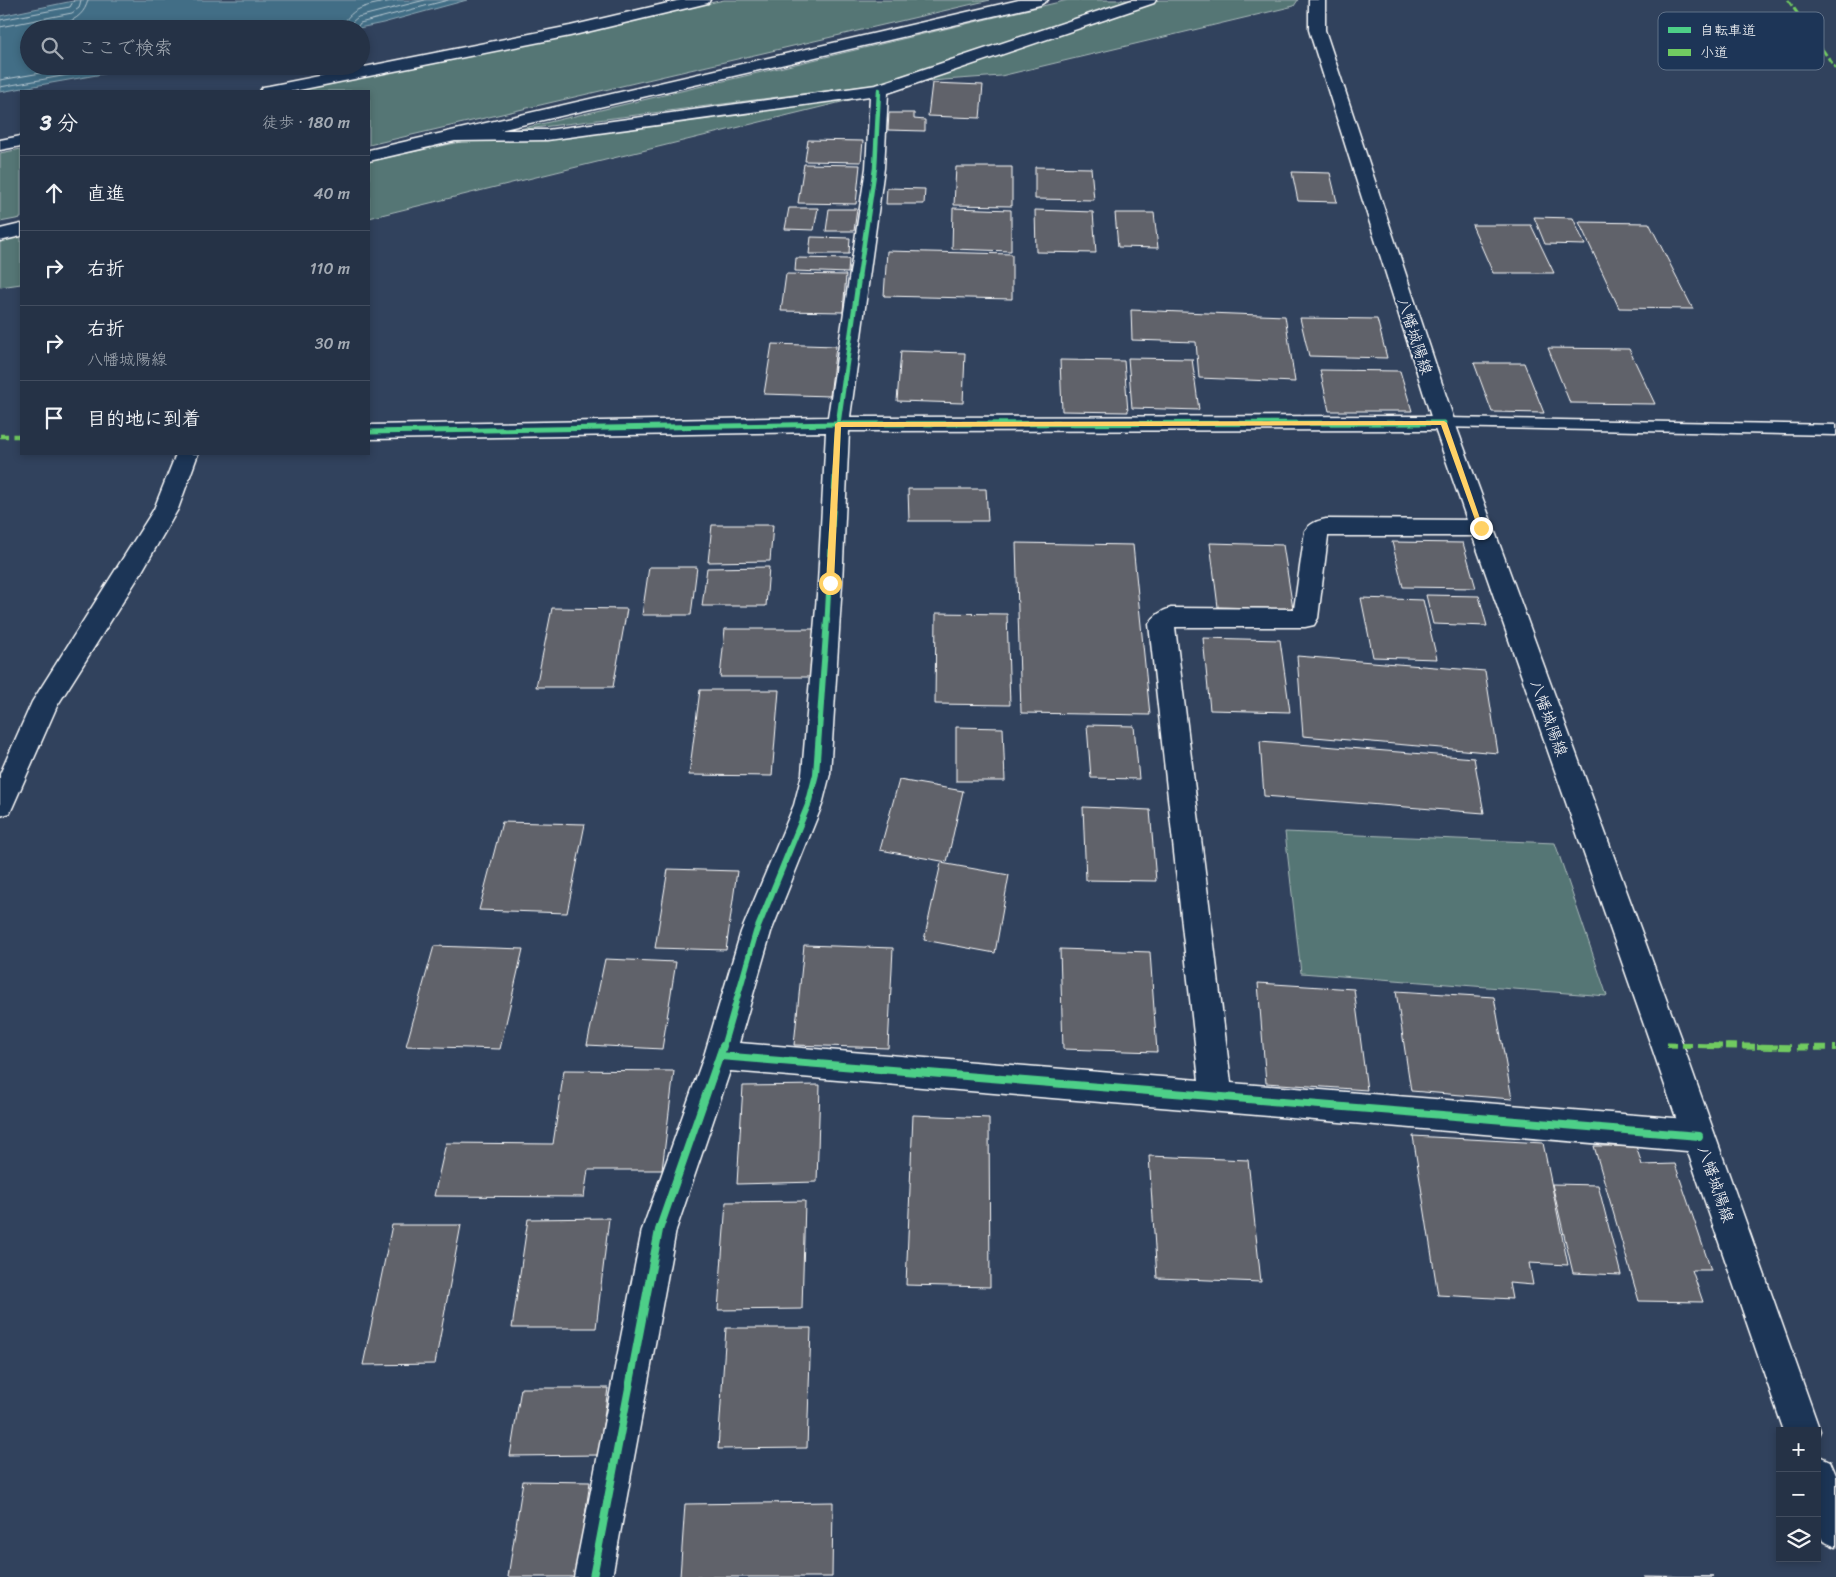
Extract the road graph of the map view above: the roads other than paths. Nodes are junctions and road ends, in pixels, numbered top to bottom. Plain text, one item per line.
1 (702, 0) edge
2 (1040, 0) edge
3 (1148, 0) edge
4 (1317, 0) edge
5 (370, 71) edge
6 (349, 75) edge
7 (274, 90) edge
8 (879, 90) junction
9 (459, 136) junction
10 (20, 141) edge
11 (0, 145) edge
12 (370, 155) edge
13 (20, 230) edge
14 (0, 235) edge
15 (1444, 423) junction
16 (838, 424) junction
17 (1836, 430) edge
18 (370, 432) edge
19 (187, 455) edge
20 (1481, 528) junction
21 (0, 805) edge
22 (720, 1056) junction
23 (1217, 1096) junction
24 (1699, 1136) junction
25 (1801, 1427) edge
26 (1821, 1485) edge
27 (1836, 1528) edge
28 (594, 1577) edge

1 - 5 street
2 - 9 street
3 - 8 street
4 - 15 street, 八幡城陽線
6 - 7 street
8 - 9 street
8 - 16 street
9 - 12 street
10 - 11 street
13 - 14 street
15 - 16 street
15 - 17 lane
15 - 20 street, 八幡城陽線
16 - 18 street
16 - 22 street
19 - 21 street
20 - 23 street
20 - 24 street, 八幡城陽線
22 - 23 street
22 - 28 street
23 - 24 street
24 - 25 street, 八幡城陽線
26 - 27 street

